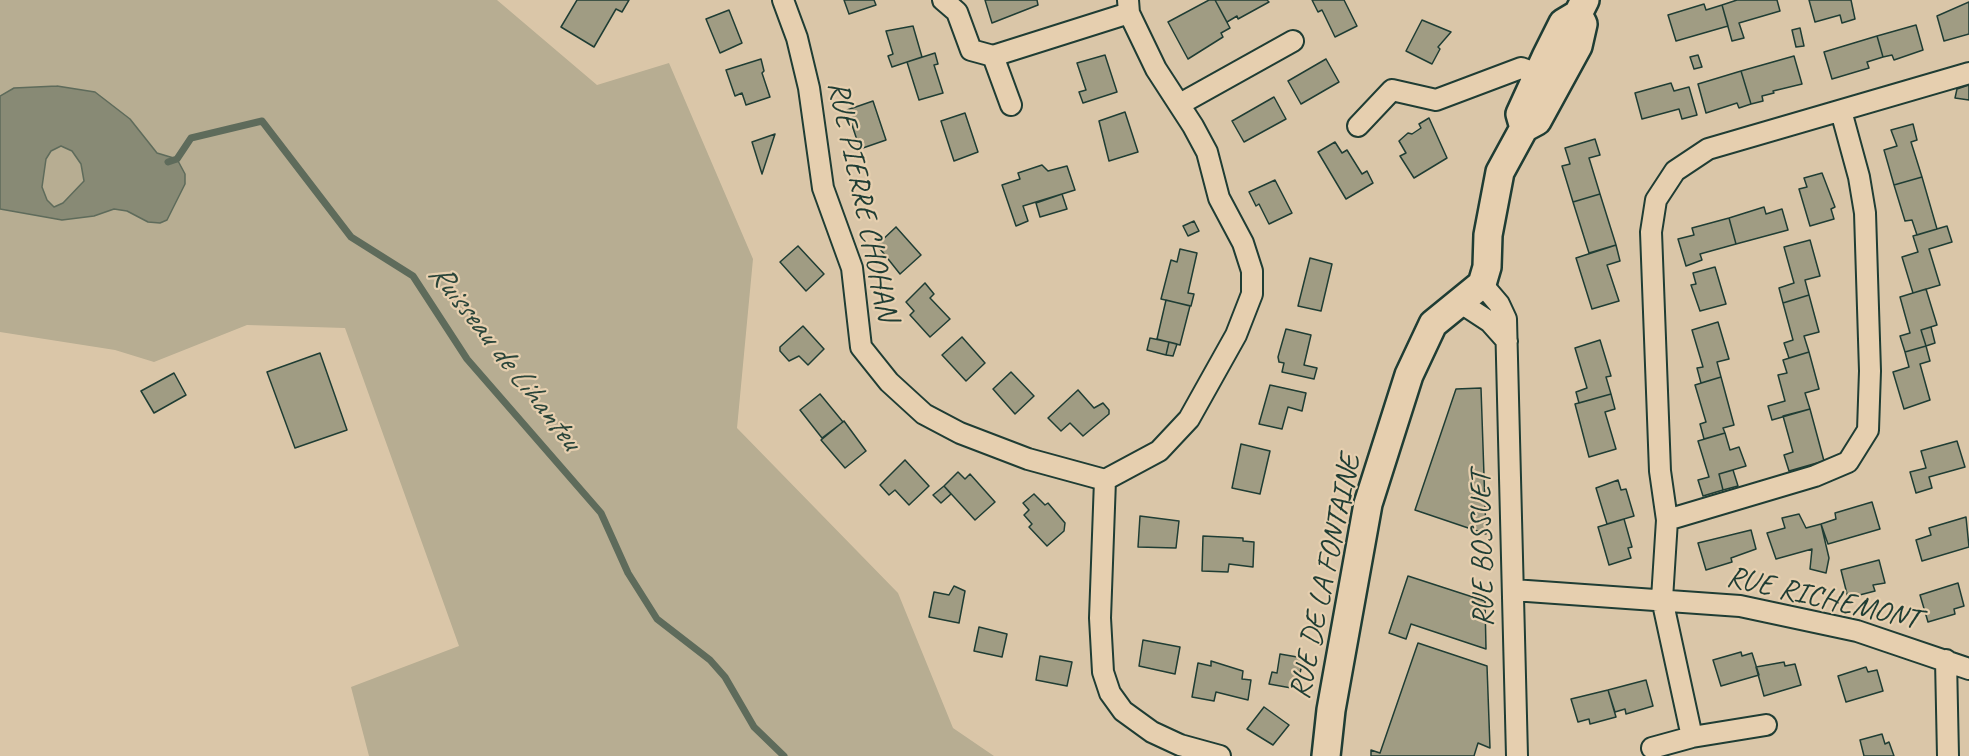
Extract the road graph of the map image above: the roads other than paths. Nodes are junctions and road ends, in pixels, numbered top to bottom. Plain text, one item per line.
1 (783, 0) edge
2 (943, 0) edge
3 (1128, 7) edge
4 (1582, 7) edge
5 (1293, 41) dead end
6 (993, 56) junction
7 (1969, 73) edge
8 (1549, 78) junction
9 (1180, 104) junction
10 (1011, 105) dead end
11 (1841, 111) junction
12 (1358, 126) dead end
13 (1482, 284) junction
14 (1461, 303) junction
15 (1507, 341) junction
16 (1106, 480) junction
17 (1667, 520) junction
18 (1514, 590) junction
19 (1662, 599) junction
20 (1946, 660) junction
21 (1969, 669) edge
22 (1766, 725) dead end
23 (1692, 737) junction
24 (1653, 748) dead end
25 (1220, 756) edge
26 (1326, 756) edge
27 (1517, 756) edge
28 (1948, 756) edge

1 - 16 street, RUE PIERRE CHOHAN
2 - 6 street
3 - 6 street
3 - 9 street
4 - 8 main road
5 - 9 street
6 - 10 street
7 - 11 street
8 - 12 street
8 - 13 main road
9 - 16 street
11 - 17 street
11 - 17 street
13 - 14 main road, RUE DE LA FONTAINE
13 - 15 street, RUE BOSSUET
14 - 15 street
14 - 26 main road, RUE DE LA FONTAINE
15 - 18 street, RUE BOSSUET
16 - 25 street
17 - 19 street
18 - 19 street, RUE RICHEMONT
18 - 27 street, RUE BOSSUET
19 - 20 street, RUE RICHEMONT
19 - 23 street
20 - 21 street, RUE RICHEMONT
20 - 28 street
22 - 23 street
23 - 24 street

